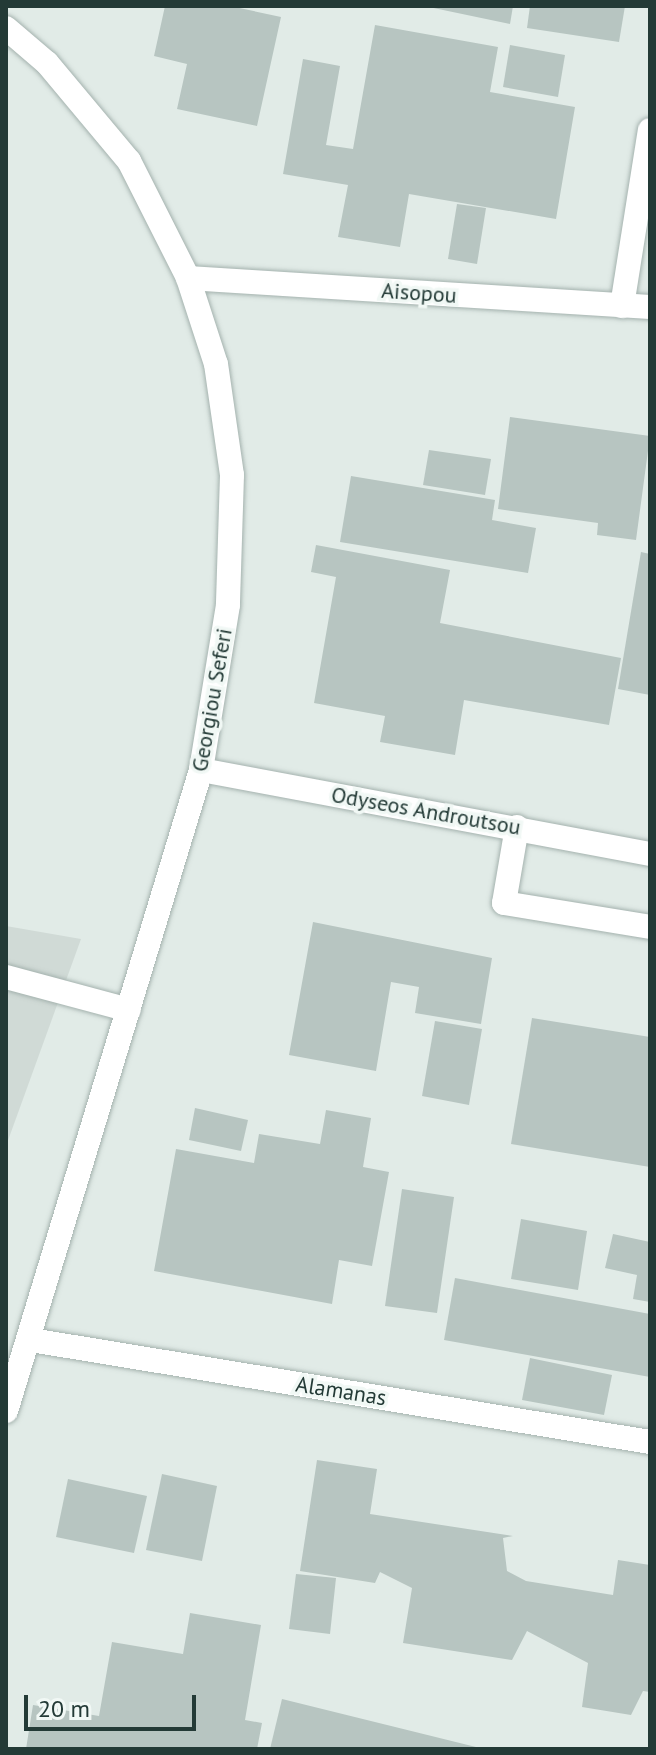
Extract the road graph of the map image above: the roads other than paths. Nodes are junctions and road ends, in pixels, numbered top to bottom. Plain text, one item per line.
1 (6, 28) edge
2 (650, 130) edge
3 (188, 278) junction
4 (622, 306) junction
5 (650, 307) edge
6 (201, 770) junction
7 (517, 827) junction
8 (650, 854) edge
9 (650, 927) edge
10 (6, 977) edge
11 (129, 1010) junction
12 (31, 1340) junction
13 (6, 1411) edge
14 (650, 1442) edge

1 - 3 street, Georgiou Seferi
2 - 4 street
3 - 4 street, Aisopou
3 - 6 street, Georgiou Seferi
4 - 5 street, Aisopou
6 - 7 street, Odyseos Androutsou
6 - 11 street, Georgiou Seferi
7 - 8 street, Odyseos Androutsou
7 - 9 street
10 - 11 street
11 - 12 street, Georgiou Seferi
12 - 13 street, Georgiou Seferi
12 - 14 street, Alamanas

